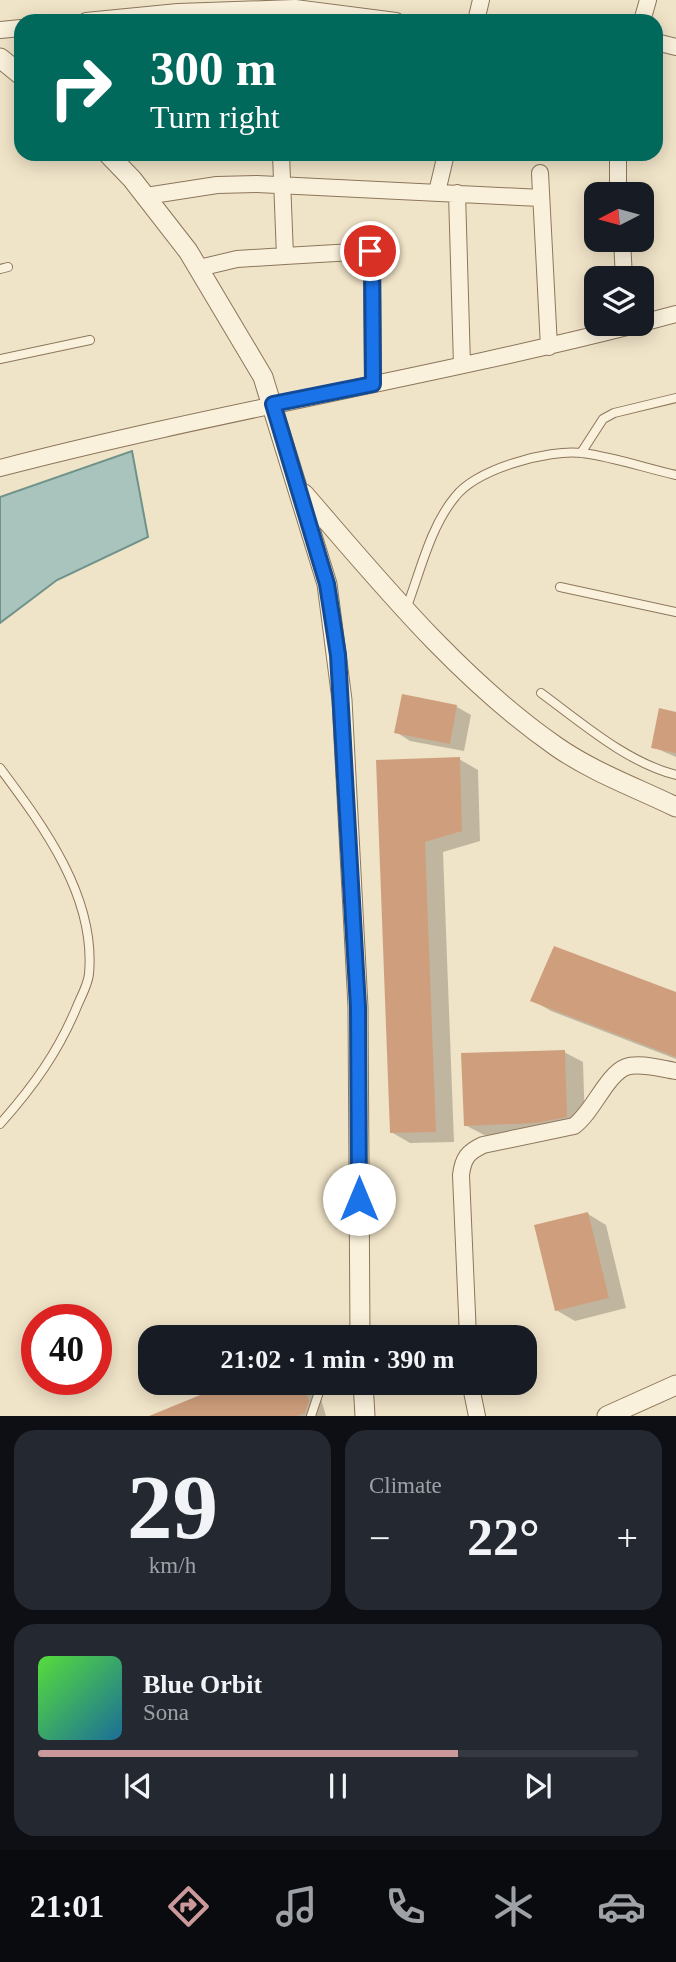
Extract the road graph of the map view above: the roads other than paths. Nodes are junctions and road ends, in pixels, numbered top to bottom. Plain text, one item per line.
1 (295, 10) edge
2 (158, 14) edge
3 (332, 14) edge
4 (0, 58) edge
5 (14, 69) edge
6 (114, 161) edge
7 (281, 161) edge
8 (444, 161) edge
9 (618, 161) edge
10 (540, 173) dead end
11 (618, 182) edge
12 (281, 185) junction
13 (437, 192) junction
14 (457, 193) junction
15 (146, 196) junction
16 (541, 198) junction
17 (285, 256) junction
18 (199, 268) junction
19 (676, 314) edge
20 (654, 319) edge
21 (589, 336) edge
22 (90, 340) dead end
23 (549, 347) junction
24 (0, 359) edge
25 (462, 365) junction
26 (373, 384) junction
27 (676, 398) edge
28 (273, 404) junction
29 (581, 453) junction
30 (0, 468) edge
31 (676, 475) edge
32 (298, 488) junction
33 (560, 587) dead end
34 (406, 610) junction
35 (676, 612) edge
36 (541, 693) dead end
37 (0, 768) edge
38 (676, 775) edge
39 (676, 807) edge
40 (676, 1071) edge
41 (0, 1124) edge
42 (360, 1325) edge
43 (467, 1325) edge
44 (676, 1385) edge
45 (318, 1395) edge
46 (364, 1395) edge
47 (473, 1395) edge
48 (312, 1416) edge
49 (365, 1416) edge
50 (477, 1416) edge
51 (607, 1416) edge

1 - 2 street
1 - 3 street
4 - 5 street
6 - 15 street
7 - 12 street
8 - 13 street
9 - 11 street
10 - 16 street
12 - 13 street
12 - 15 street
12 - 17 street
13 - 14 street
14 - 16 street
14 - 25 street
15 - 18 street
16 - 23 street
17 - 18 street
17 - 26 street
18 - 28 street
19 - 20 street
21 - 23 street
22 - 24 lane
23 - 25 street
25 - 26 street
26 - 28 street
27 - 29 lane
28 - 30 street
28 - 32 street
29 - 31 lane
29 - 34 lane
32 - 34 street
32 - 42 street
33 - 35 lane
34 - 39 street
36 - 38 lane
37 - 41 lane
40 - 43 street
44 - 51 street
45 - 48 lane
46 - 49 street
47 - 50 street

